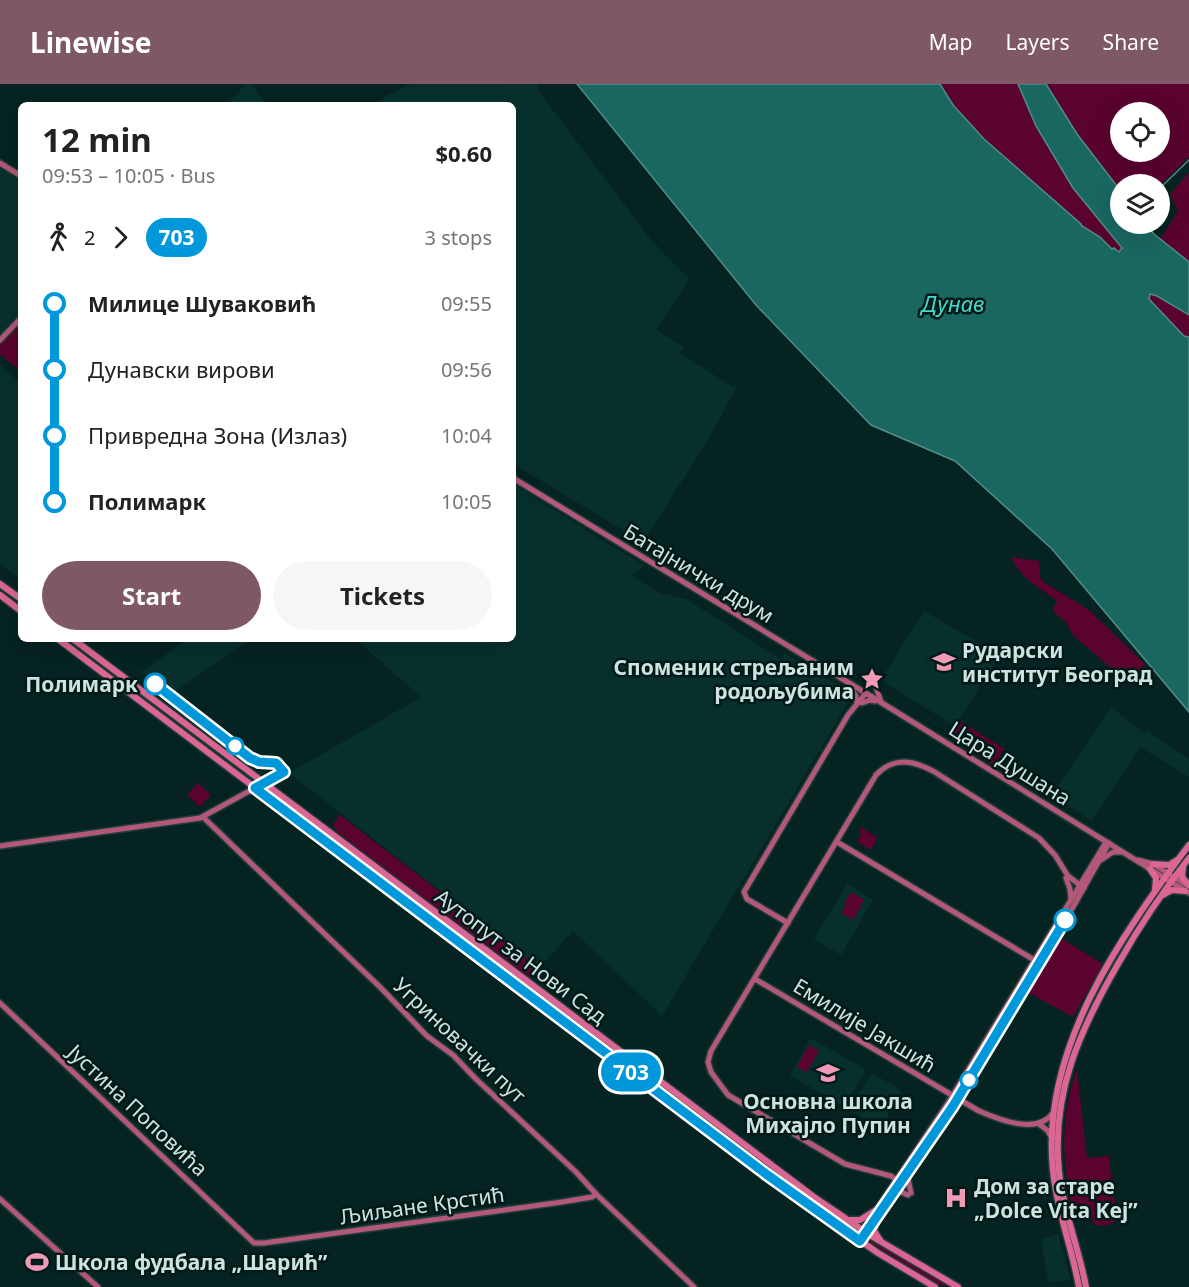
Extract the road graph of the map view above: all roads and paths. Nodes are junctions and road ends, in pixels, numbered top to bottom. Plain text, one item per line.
1 (0, 164) edge
2 (18, 174) edge
3 (18, 321) edge
4 (0, 340) edge
5 (516, 480) edge
6 (0, 584) edge
7 (0, 595) edge
8 (18, 597) edge
9 (18, 609) edge
10 (62, 642) edge
11 (78, 642) edge
12 (848, 683) junction
13 (876, 687) dead end
14 (867, 694) junction
15 (859, 703) junction
16 (882, 703) junction
17 (264, 783) junction
18 (255, 788) junction
19 (203, 818) junction
20 (1092, 834) junction
21 (837, 842) junction
22 (1107, 843) junction
23 (1189, 845) edge
24 (0, 846) edge
25 (1123, 852) junction
26 (1098, 854) junction
27 (1186, 857) edge
28 (1096, 866) junction
29 (1152, 866) junction
30 (1068, 878) junction
31 (1084, 878) junction
32 (1169, 878) junction
33 (1081, 888) junction
34 (1188, 889) edge
35 (1157, 895) junction
36 (1070, 901) junction
37 (788, 923) junction
38 (1037, 962) junction
39 (1113, 964) junction
40 (755, 979) junction
41 (0, 1003) edge
42 (955, 1098) junction
43 (1053, 1113) junction
44 (1039, 1124) junction
45 (1052, 1138) junction
46 (905, 1172) junction
47 (887, 1176) junction
48 (898, 1182) junction
49 (892, 1192) junction
50 (596, 1194) junction
51 (0, 1199) edge
52 (877, 1214) junction
53 (846, 1219) junction
54 (864, 1231) junction
55 (859, 1240) junction
56 (252, 1242) joint
57 (885, 1245) junction
58 (98, 1287) edge
59 (694, 1287) edge
60 (935, 1287) edge
61 (958, 1287) edge
62 (1079, 1287) edge
63 (1086, 1287) edge

1 - 2 street
3 - 4 street
5 - 12 street, Батајнички друм
6 - 8 main road
7 - 9 main road
10 - 18 main road, Аутопут за Нови Сад
11 - 17 main road, Аутопут за Нови Сад
12 - 14 street, Батајнички друм
12 - 15 street
13 - 16 street
14 - 15 street
14 - 16 street, Цара Душана
15 - 16 street
15 - 37 street
16 - 20 street, Цара Душана
17 - 18 street
17 - 53 main road, Аутопут за Нови Сад
18 - 19 street
18 - 55 main road, Аутопут за Нови Сад
19 - 24 street
19 - 50 street, Угриновачки пут
20 - 22 street, Цара Душана
20 - 26 street
21 - 30 street
21 - 37 street
21 - 38 street
22 - 25 street, Цара Душана
22 - 26 street
22 - 28 street
23 - 27 main road
25 - 28 street
25 - 29 street, Цара Душана
26 - 31 street
27 - 29 main road
27 - 32 main road
27 - 34 main road
28 - 33 street
29 - 32 street, Цара Душана
29 - 35 main road
30 - 31 street
30 - 33 street
30 - 36 street
31 - 33 street
32 - 34 street, Цара Душана
32 - 35 main road
33 - 36 street
33 - 38 street
34 - 35 main road
35 - 39 main road
36 - 38 street
37 - 40 street
38 - 42 street
39 - 43 main road
39 - 63 main road
40 - 42 street, Емилије Јакшић
40 - 47 street
41 - 56 street, Јустина Поповића
42 - 44 street, Емилије Јакшић
42 - 46 street
43 - 44 street
43 - 45 main road
44 - 45 street
45 - 62 main road
46 - 47 street
46 - 48 street
46 - 49 street
47 - 48 street
47 - 49 street
48 - 49 street
49 - 52 street
50 - 56 street, Љиљане Крстић
50 - 59 street, Угриновачки пут
51 - 58 street
52 - 53 main road
52 - 54 street
52 - 57 main road
53 - 54 main road, Аутопут за Нови Сад
54 - 55 street
54 - 57 main road, Аутопут за Нови Сад
55 - 60 main road, Аутопут за Нови Сад
57 - 61 main road, Аутопут за Нови Сад

